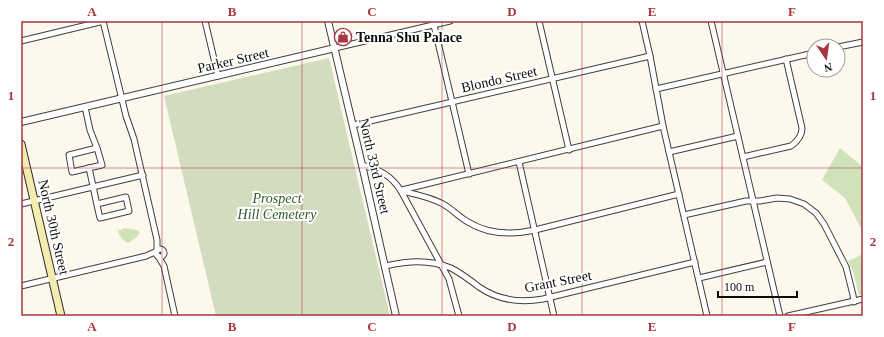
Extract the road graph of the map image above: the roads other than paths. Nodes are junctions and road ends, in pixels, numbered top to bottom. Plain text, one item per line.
1 (104, 21) edge
2 (205, 21) edge
3 (328, 21) edge
4 (450, 21) edge
5 (538, 21) edge
6 (642, 21) edge
7 (711, 21) edge
8 (434, 23) edge
9 (21, 41) edge
10 (863, 42) edge
11 (846, 45) edge
12 (335, 48) junction
13 (806, 55) edge
14 (650, 56) junction
15 (786, 59) junction
16 (723, 73) junction
17 (218, 76) junction
18 (552, 79) junction
19 (656, 89) junction
20 (122, 98) junction
21 (452, 102) junction
22 (85, 107) junction
23 (21, 122) edge
24 (353, 126) junction
25 (663, 126) junction
26 (738, 136) junction
27 (21, 144) edge
28 (98, 148) junction
29 (569, 150) junction
30 (669, 152) junction
31 (743, 157) junction
32 (519, 162) junction
33 (362, 165) junction
34 (89, 168) junction
35 (469, 174) junction
36 (143, 175) junction
37 (93, 186) junction
38 (402, 190) junction
39 (679, 194) junction
40 (34, 200) junction
41 (753, 201) junction
42 (21, 204) edge
43 (97, 204) junction
44 (684, 215) junction
45 (535, 230) junction
46 (158, 240) junction
47 (164, 252) junction
48 (158, 253) junction
49 (695, 262) junction
50 (767, 262) junction
51 (442, 265) junction
52 (164, 266) junction
53 (385, 266) junction
54 (698, 278) junction
55 (53, 279) junction
56 (21, 286) edge
57 (550, 298) junction
58 (863, 299) edge
59 (854, 302) junction
60 (61, 316) edge
61 (175, 316) edge
62 (396, 316) edge
63 (459, 316) edge
64 (554, 316) edge
65 (707, 316) edge
66 (780, 316) edge
67 (788, 316) edge

1 - 9 street
1 - 20 street
2 - 17 street
3 - 12 street, North 33rd Street
4 - 8 street, Parker Street
5 - 18 street
6 - 14 street
7 - 16 street
8 - 12 street, Parker Street
8 - 21 street
10 - 11 street
12 - 17 street, Parker Street
12 - 24 street, North 33rd Street
13 - 15 street
14 - 18 street, Blondo Street
14 - 19 street
15 - 16 street
15 - 31 street
16 - 19 street
16 - 26 street
17 - 20 street, Parker Street
18 - 21 street, Blondo Street
18 - 29 street
19 - 25 street
20 - 22 street, Parker Street
20 - 36 street
21 - 24 street, Blondo Street
21 - 35 street
22 - 23 street, Parker Street
22 - 28 street
24 - 33 street, North 33rd Street
25 - 29 street
25 - 30 street
26 - 30 street
26 - 31 street
27 - 40 main road, North 30th Street
28 - 34 street
28 - 34 street
29 - 32 street
30 - 39 street
31 - 41 street
32 - 35 street
32 - 45 street
33 - 38 street
33 - 53 street, North 33rd Street
34 - 37 street
35 - 38 street
36 - 37 street
36 - 46 street
37 - 40 street
37 - 43 street
38 - 45 street
38 - 51 street
39 - 44 street
39 - 45 street
40 - 42 street
40 - 55 main road, North 30th Street
41 - 44 street
41 - 50 street
41 - 59 street
43 - 43 street
44 - 49 street
45 - 57 street
46 - 47 street
46 - 48 street
47 - 48 street
47 - 52 street
48 - 52 street
48 - 55 street
49 - 54 street
49 - 57 street, Grant Street
50 - 54 street
50 - 66 street
51 - 53 street, Grant Street
51 - 57 street, Grant Street
51 - 63 street
52 - 61 street
53 - 62 street, North 33rd Street
54 - 65 street
55 - 56 street
55 - 60 main road, North 30th Street
57 - 64 street
58 - 59 street
59 - 67 street

